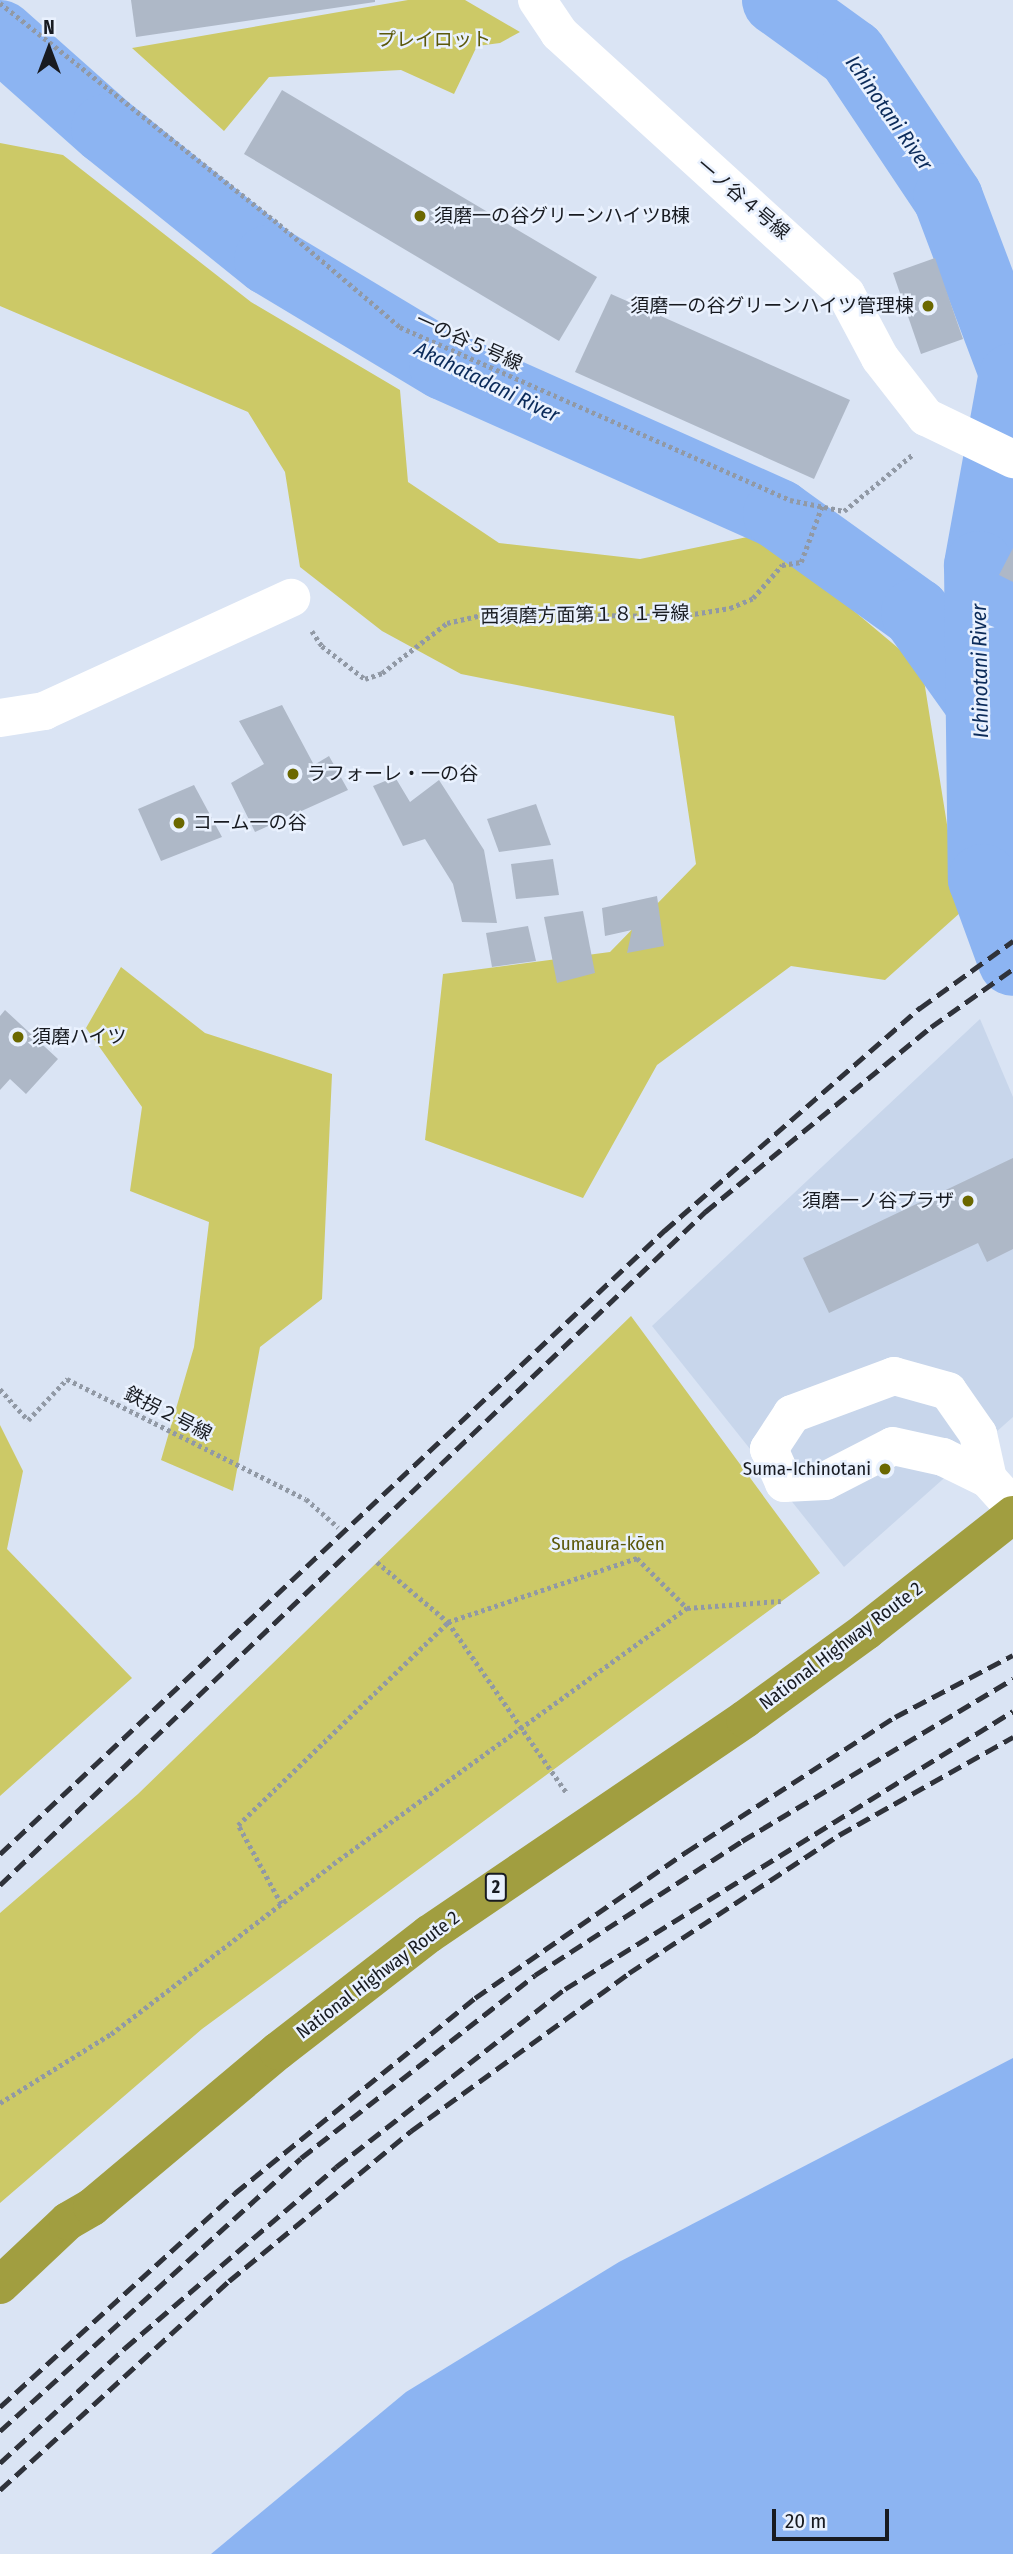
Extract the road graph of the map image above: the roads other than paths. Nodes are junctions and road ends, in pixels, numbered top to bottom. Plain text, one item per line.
1 (537, 0) edge
2 (1013, 459) edge
3 (291, 598) road end
4 (0, 718) edge
5 (1001, 1493) edge
6 (1013, 1515) edge
7 (0, 2285) edge

1 - 2 street, 一ノ谷４号線
3 - 4 street
5 - 5 street
6 - 7 highway, National Highway Route 2 / 2

